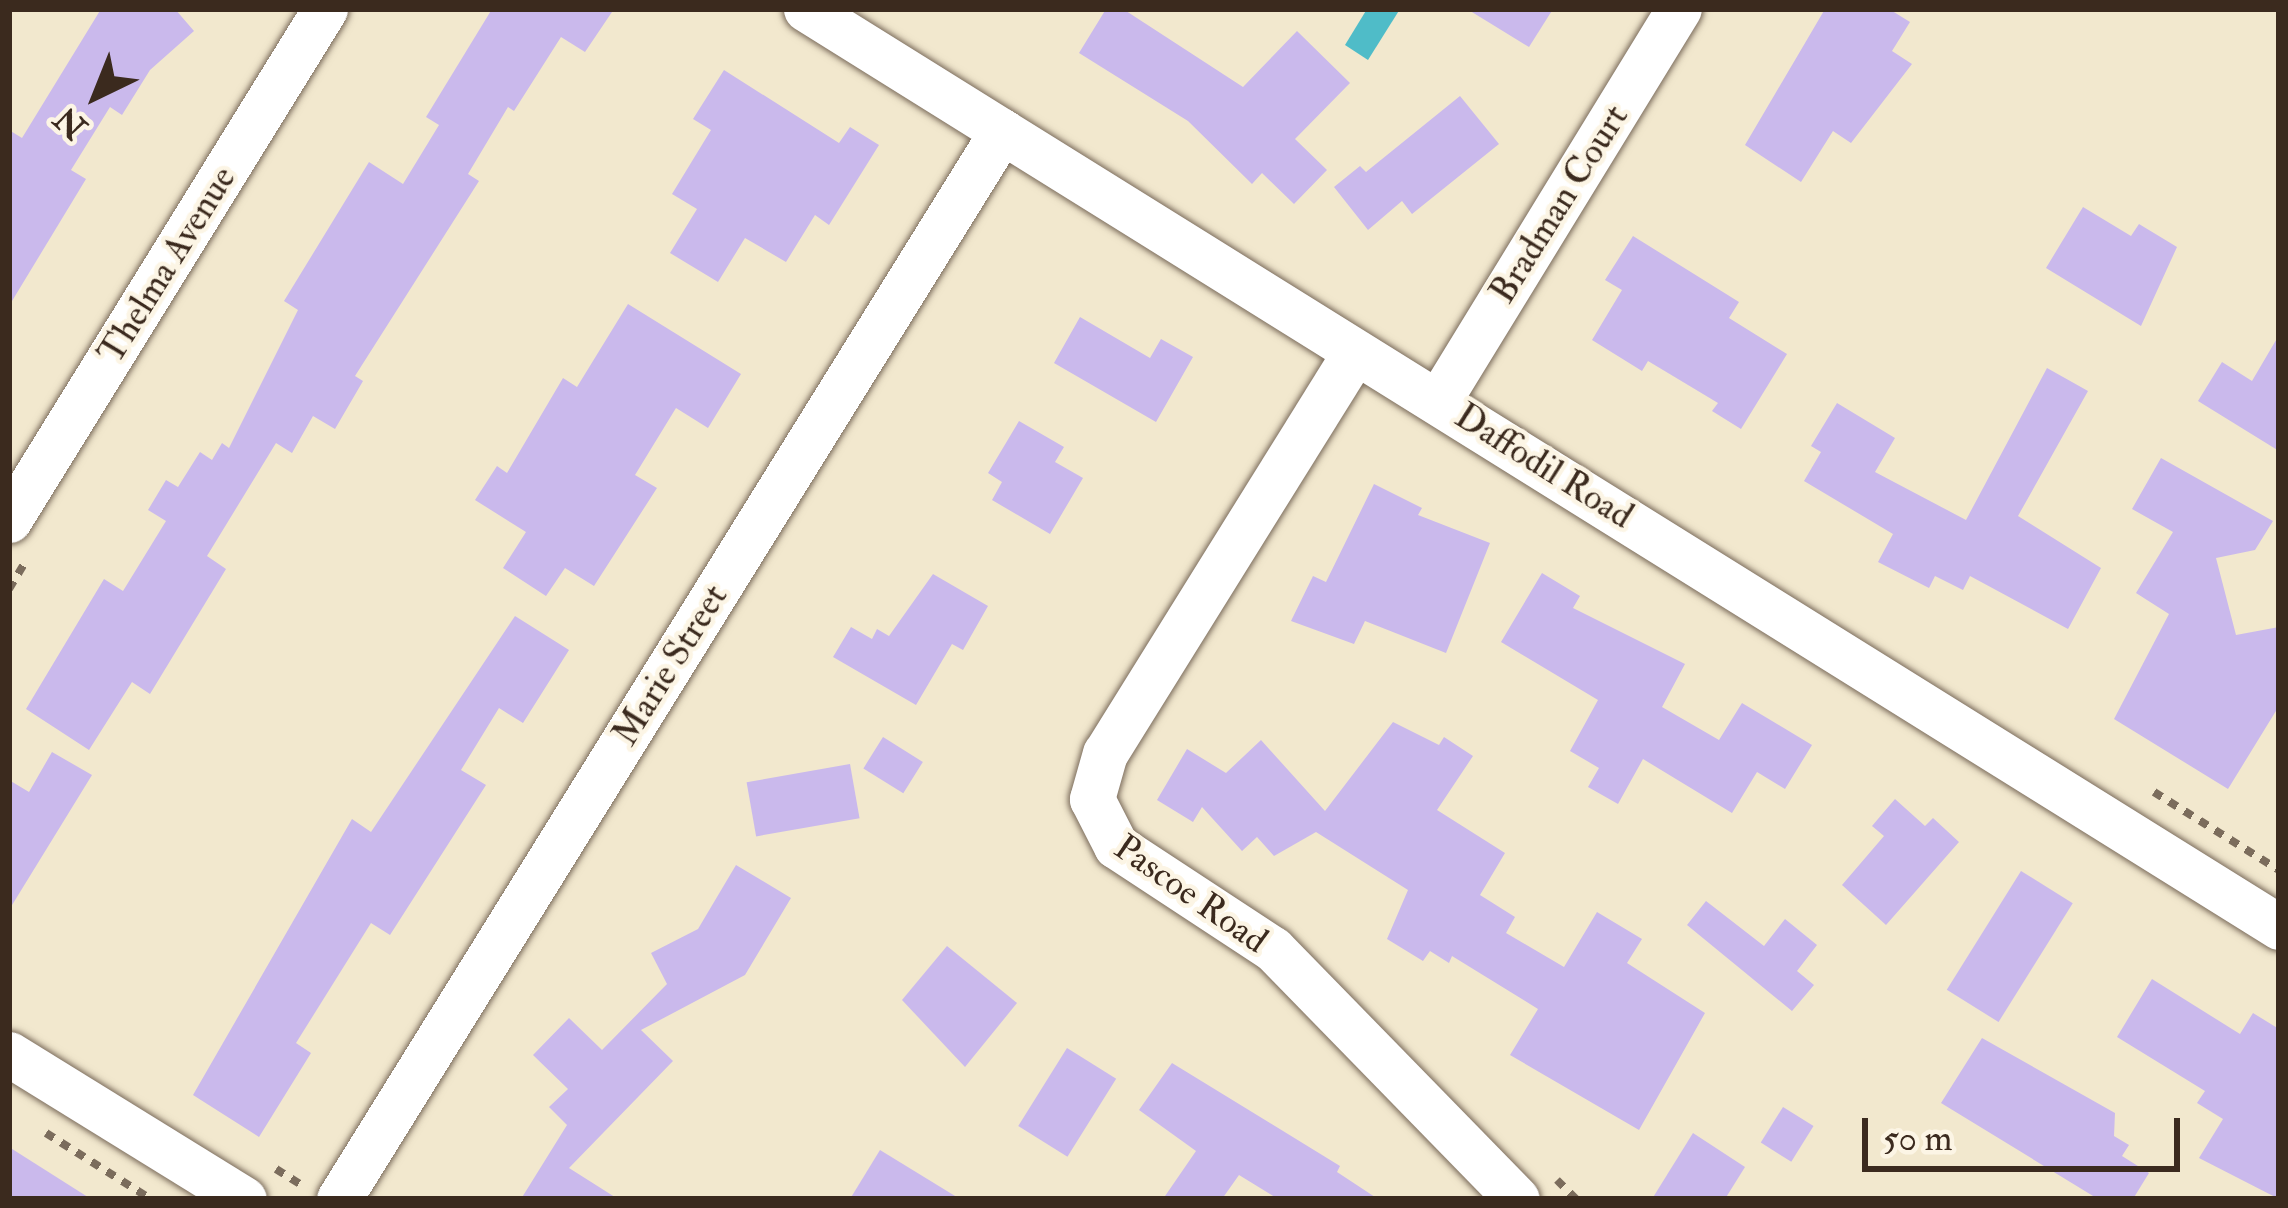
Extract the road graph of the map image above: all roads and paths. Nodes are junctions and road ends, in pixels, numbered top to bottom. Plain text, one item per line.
1 (325, 9) edge
2 (806, 9) edge
3 (1679, 9) edge
4 (1002, 131) junction
5 (1355, 352) junction
6 (1439, 400) junction
7 (9, 520) edge
8 (2279, 927) edge
9 (9, 1054) edge
10 (29, 1123) dead end
11 (1530, 1183) edge
12 (151, 1199) edge
13 (244, 1199) edge
14 (339, 1199) edge
15 (1576, 1199) edge

1 - 7 street, Thelma Avenue
2 - 4 street, Daffodil Road
3 - 6 street, Bradman Court
4 - 5 street, Daffodil Road
4 - 14 street, Marie Street
5 - 6 street, Daffodil Road
5 - 11 street, Pascoe Road
6 - 8 street, Daffodil Road
9 - 13 street
10 - 12 path
11 - 15 path

